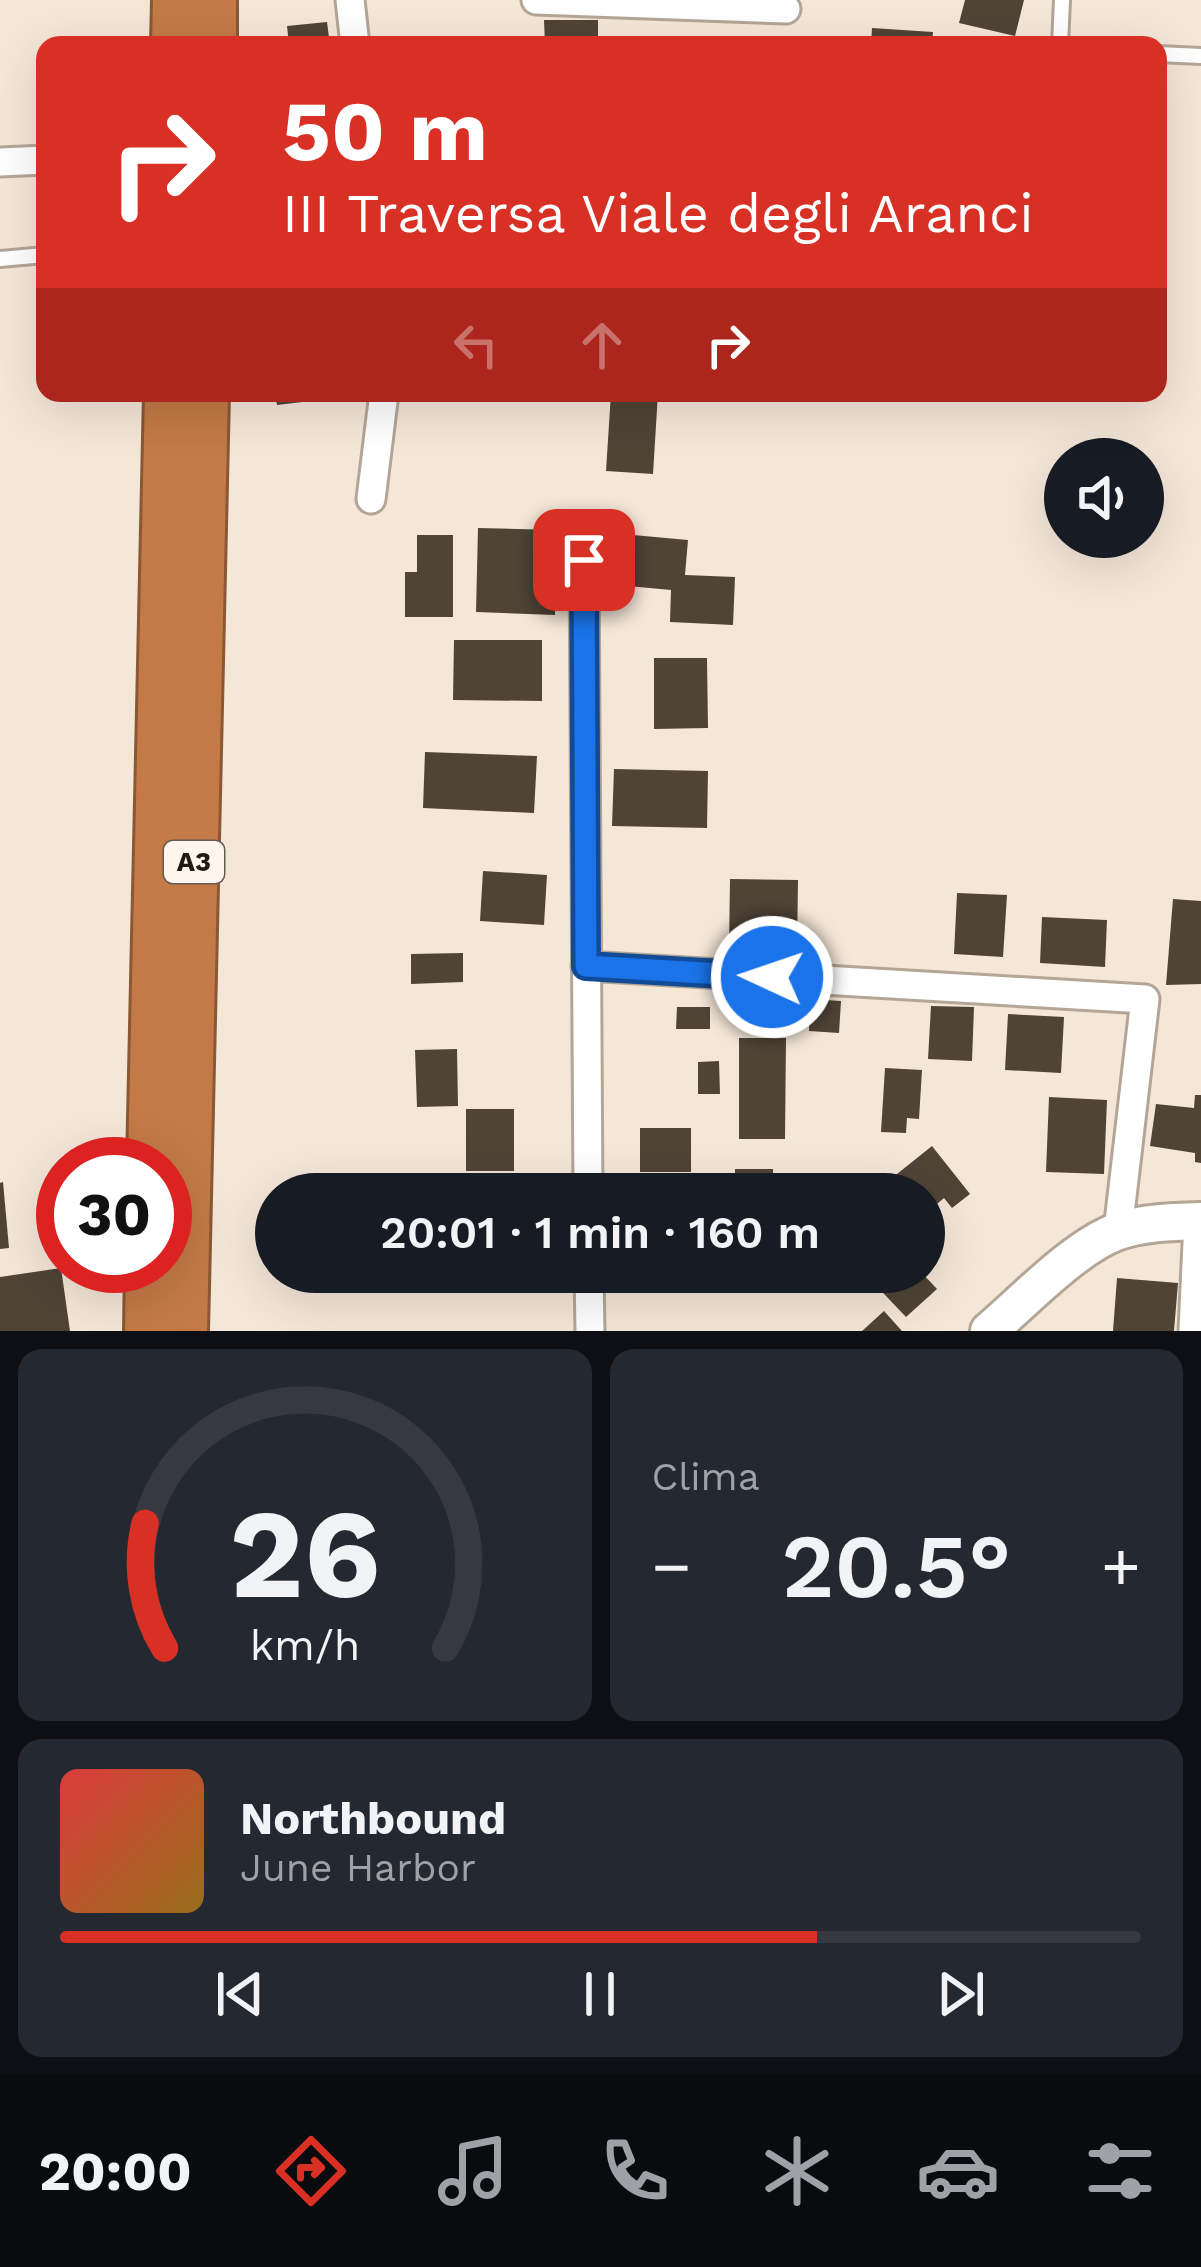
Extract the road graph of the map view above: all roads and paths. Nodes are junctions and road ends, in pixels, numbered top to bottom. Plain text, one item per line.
1 (178, 0) edge
2 (212, 0) edge
3 (350, 0) edge
4 (536, 0) edge
5 (1062, 0) edge
6 (786, 9) dead end
7 (176, 36) edge
8 (212, 36) edge
9 (355, 36) edge
10 (1060, 36) edge
11 (1167, 54) edge
12 (1201, 56) edge
13 (36, 160) edge
14 (0, 162) edge
15 (36, 256) edge
16 (0, 259) edge
17 (169, 402) edge
18 (204, 402) edge
19 (383, 402) edge
20 (371, 499) dead end
21 (584, 560) dead end
22 (586, 966) junction
23 (153, 1137) edge
24 (588, 1173) edge
25 (1200, 1221) edge
26 (1118, 1231) junction
27 (149, 1293) edge
28 (589, 1293) edge
29 (148, 1331) edge
30 (183, 1331) edge
31 (590, 1331) edge
32 (989, 1331) edge
33 (1193, 1331) edge

1 - 7 highway
2 - 8 highway
3 - 9 street
4 - 6 street
5 - 10 lane
11 - 12 lane
13 - 14 street
15 - 16 lane
17 - 23 highway, A3
18 - 30 highway, A3
19 - 20 street
21 - 22 street
22 - 24 street
22 - 26 street
25 - 26 main road
25 - 33 street
26 - 32 main road
27 - 29 highway
28 - 31 street

